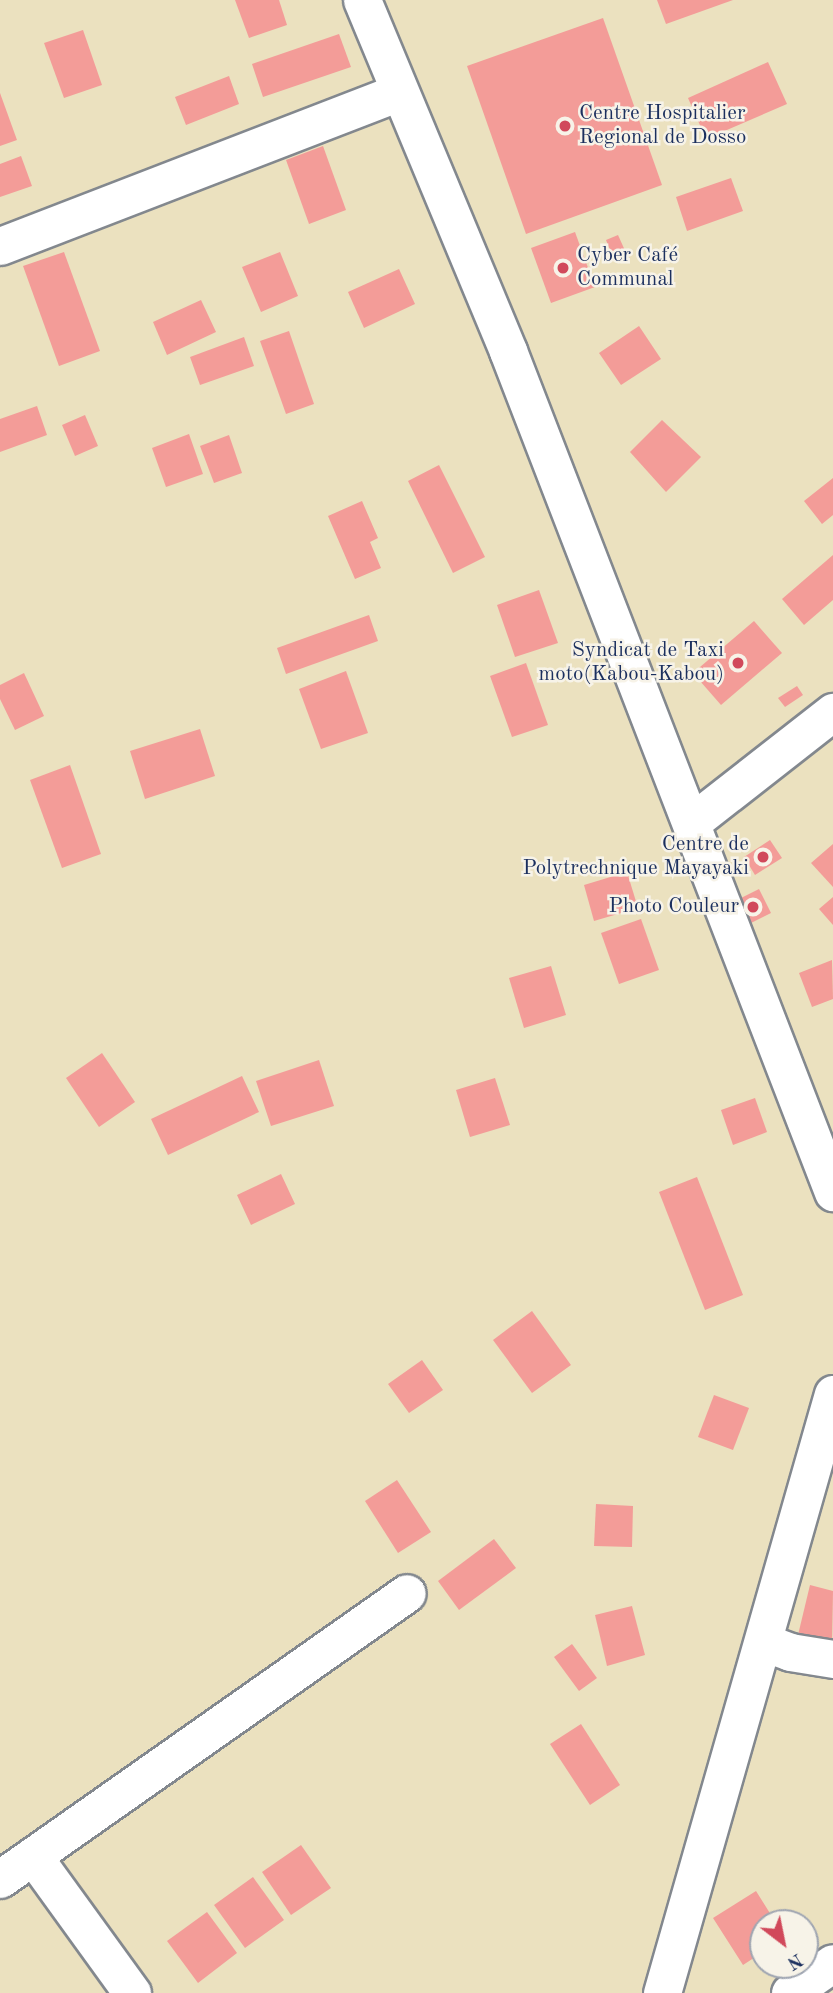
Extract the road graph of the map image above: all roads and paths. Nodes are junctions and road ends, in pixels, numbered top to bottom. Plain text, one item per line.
1 (362, 0) edge
2 (399, 92) junction
3 (0, 246) edge
4 (833, 712) edge
5 (692, 822) junction
6 (830, 1172) edge
7 (830, 1410) edge
8 (407, 1593) dead end
9 (763, 1642) junction
10 (833, 1659) edge
11 (33, 1856) junction
12 (0, 1879) edge
13 (833, 1963) edge
14 (132, 1993) edge
15 (662, 1993) edge
16 (790, 1993) edge

1 - 2 street
2 - 3 street
2 - 5 street
4 - 5 street
5 - 6 street
7 - 9 street
8 - 11 street
9 - 10 street
9 - 15 street
11 - 12 street
11 - 14 street
13 - 16 street

